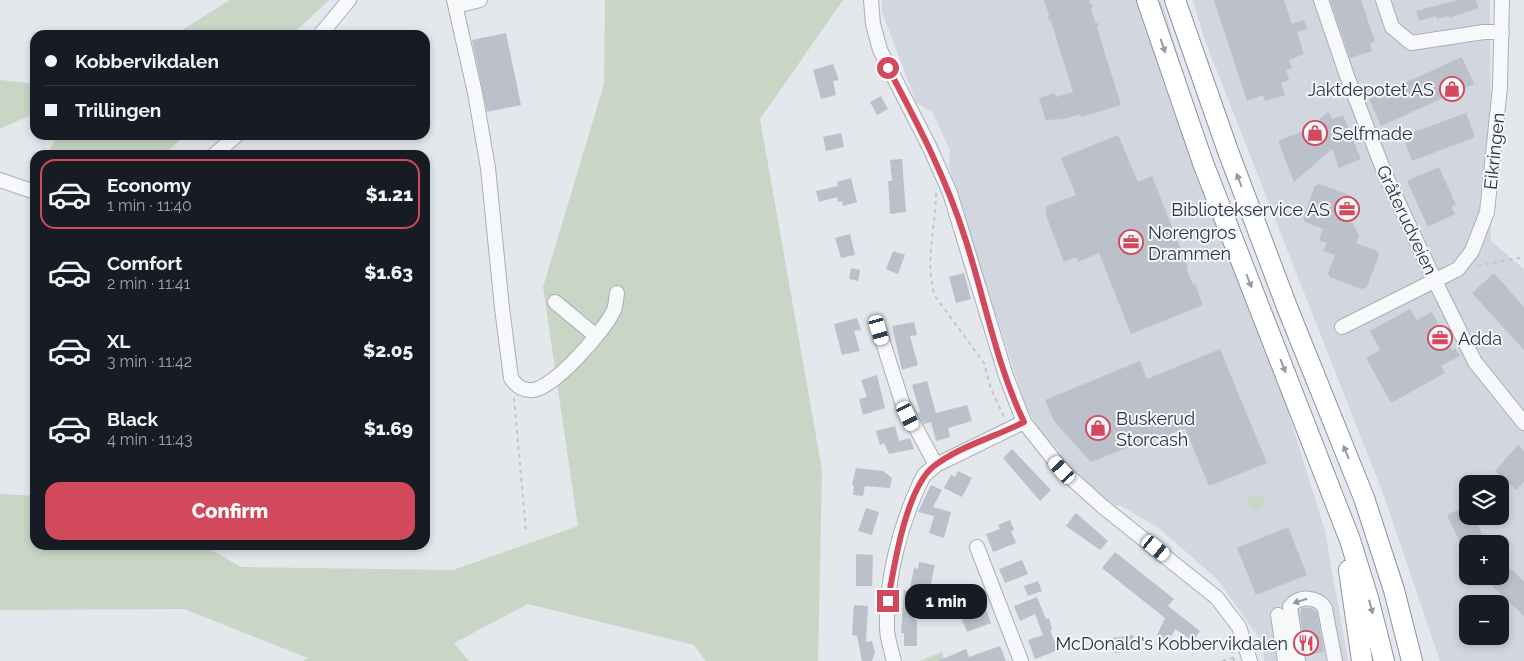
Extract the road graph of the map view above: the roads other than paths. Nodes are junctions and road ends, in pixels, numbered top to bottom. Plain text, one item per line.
1 (349, 0) edge
2 (480, 0) edge
3 (870, 0) edge
4 (1147, 0) edge
5 (1175, 0) edge
6 (1321, 0) edge
7 (1383, 0) edge
8 (1502, 0) edge
9 (455, 3) edge
10 (324, 30) edge
11 (1502, 32) junction
12 (230, 140) edge
13 (220, 150) edge
14 (0, 180) edge
15 (30, 190) edge
16 (1436, 280) junction
17 (617, 293) dead end
18 (555, 302) dead end
19 (1342, 327) dead end
20 (879, 330) dead end
21 (596, 336) junction
22 (1024, 422) junction
23 (1524, 423) edge
24 (936, 465) junction
25 (1327, 478) junction
26 (1364, 498) junction
27 (978, 547) dead end
28 (1278, 615) dead end
29 (1294, 640) junction
30 (1284, 656) edge
31 (894, 661) edge
32 (1020, 661) edge
33 (1250, 661) edge
34 (1298, 661) edge
35 (1334, 661) edge
36 (1362, 661) edge
37 (1384, 661) edge
38 (1412, 661) edge
39 (1426, 661) edge

1 - 10 street
2 - 9 street
3 - 22 street
4 -> 25 highway
26 -> 5 highway
6 - 16 street, Gråterudveien
7 - 11 street
8 - 11 street, Eikringen
9 - 21 street
11 - 16 street, Eikringen
12 - 13 street
14 - 15 street
16 - 19 street, Eikringen
16 - 23 street, Gråterudveien
17 - 21 street
18 - 21 street
20 - 24 street
22 - 24 street
22 - 33 street
24 - 31 street
25 - 36 highway
25 -> 37 highway
26 - 38 highway
26 - 39 highway
27 - 32 street
28 - 30 street
29 - 30 street
29 - 34 street
35 -> 29 street

